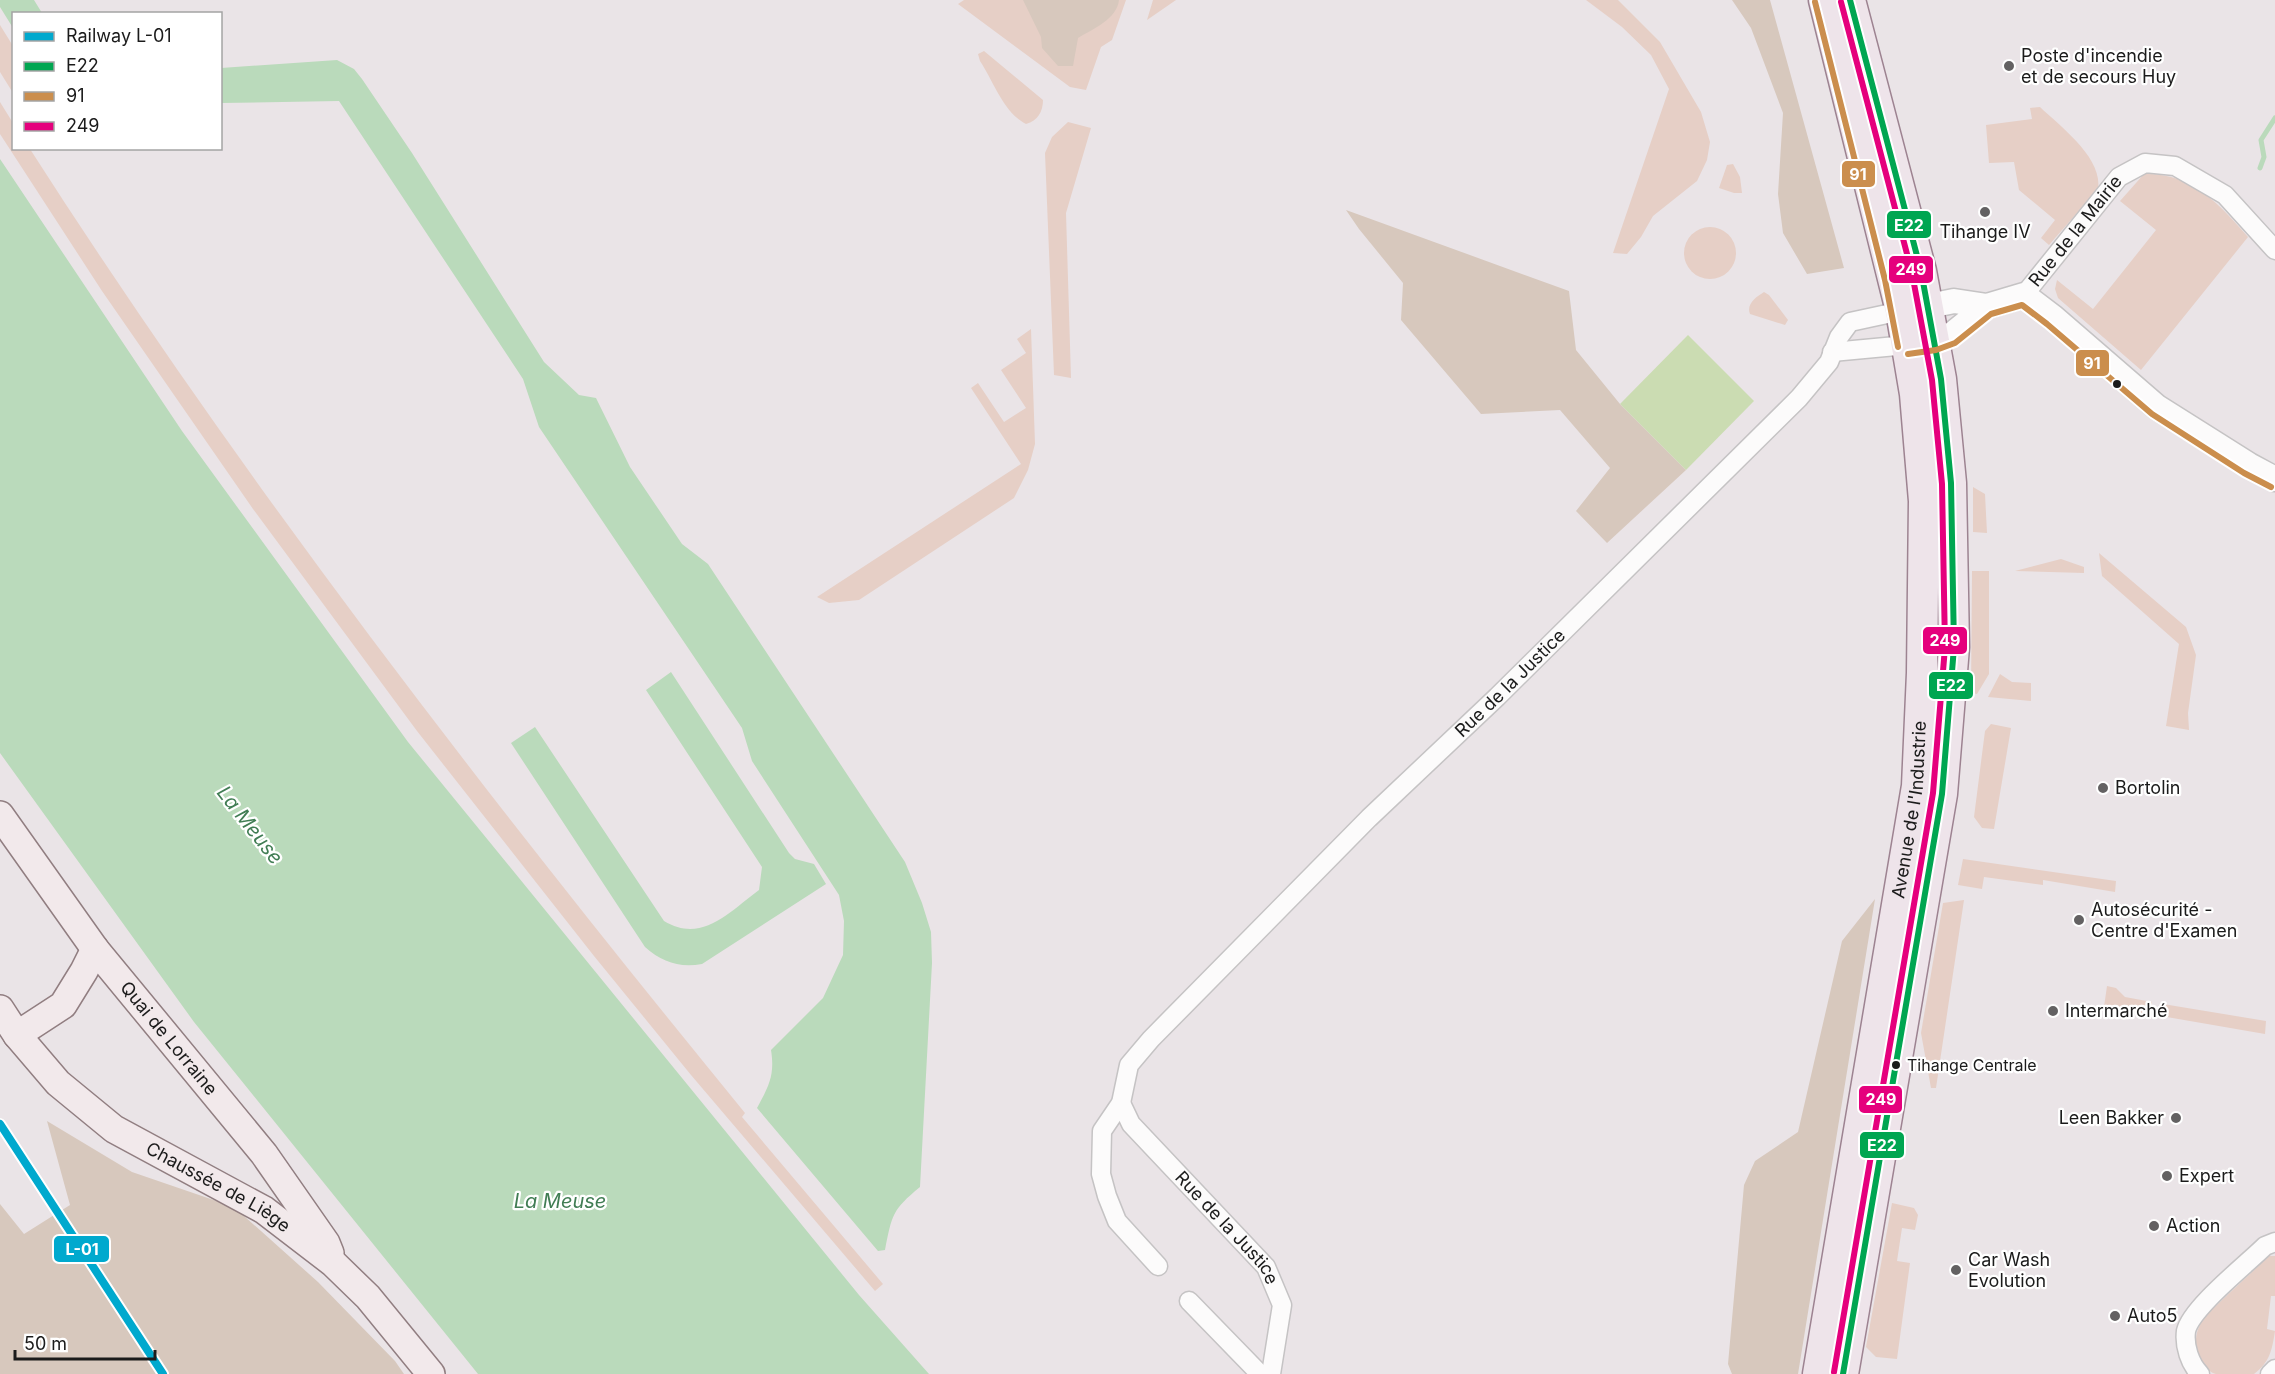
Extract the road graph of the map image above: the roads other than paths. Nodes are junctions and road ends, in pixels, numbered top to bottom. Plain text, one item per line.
1 (1824, 0) edge
2 (1850, 0) edge
3 (2275, 250) edge
4 (2024, 295) junction
5 (1987, 306) junction
6 (1925, 307) junction
7 (1921, 343) junction
8 (1832, 352) junction
9 (2275, 479) edge
10 (0, 815) edge
11 (95, 949) junction
12 (0, 1008) edge
13 (17, 1035) junction
14 (1121, 1103) junction
15 (2275, 1242) edge
16 (333, 1263) junction
17 (1158, 1266) dead end
18 (1189, 1301) dead end
19 (2275, 1369) edge
20 (431, 1374) edge
21 (1260, 1374) edge
22 (1271, 1374) edge
23 (1818, 1374) edge
24 (1843, 1374) edge
25 (2200, 1374) edge
26 (2270, 1374) edge

1 - 6 main road, Avenue de l'Industrie
2 - 6 main road, Avenue de l'Industrie
3 - 4 street, Rue de la Mairie
4 - 5 street
4 - 9 street
5 - 6 street
5 - 7 street
6 - 7 main road, Avenue de l'Industrie
6 - 8 street, Rue de la Justice
7 - 8 street
7 - 23 main road, Avenue de l'Industrie
7 - 24 main road, Avenue de l'Industrie
8 - 14 street, Rue de la Justice
10 - 11 main road, Quai de Lorraine
11 - 13 main road
11 - 16 main road, Quai de Lorraine
12 - 13 main road, Chaussée de Liège
13 - 16 main road, Chaussée de Liège
14 - 17 street, Rue de la Justice
14 - 22 street, Rue de la Justice
15 - 25 street
16 - 20 main road, Chaussée de Liège
18 - 21 street
19 - 26 street

